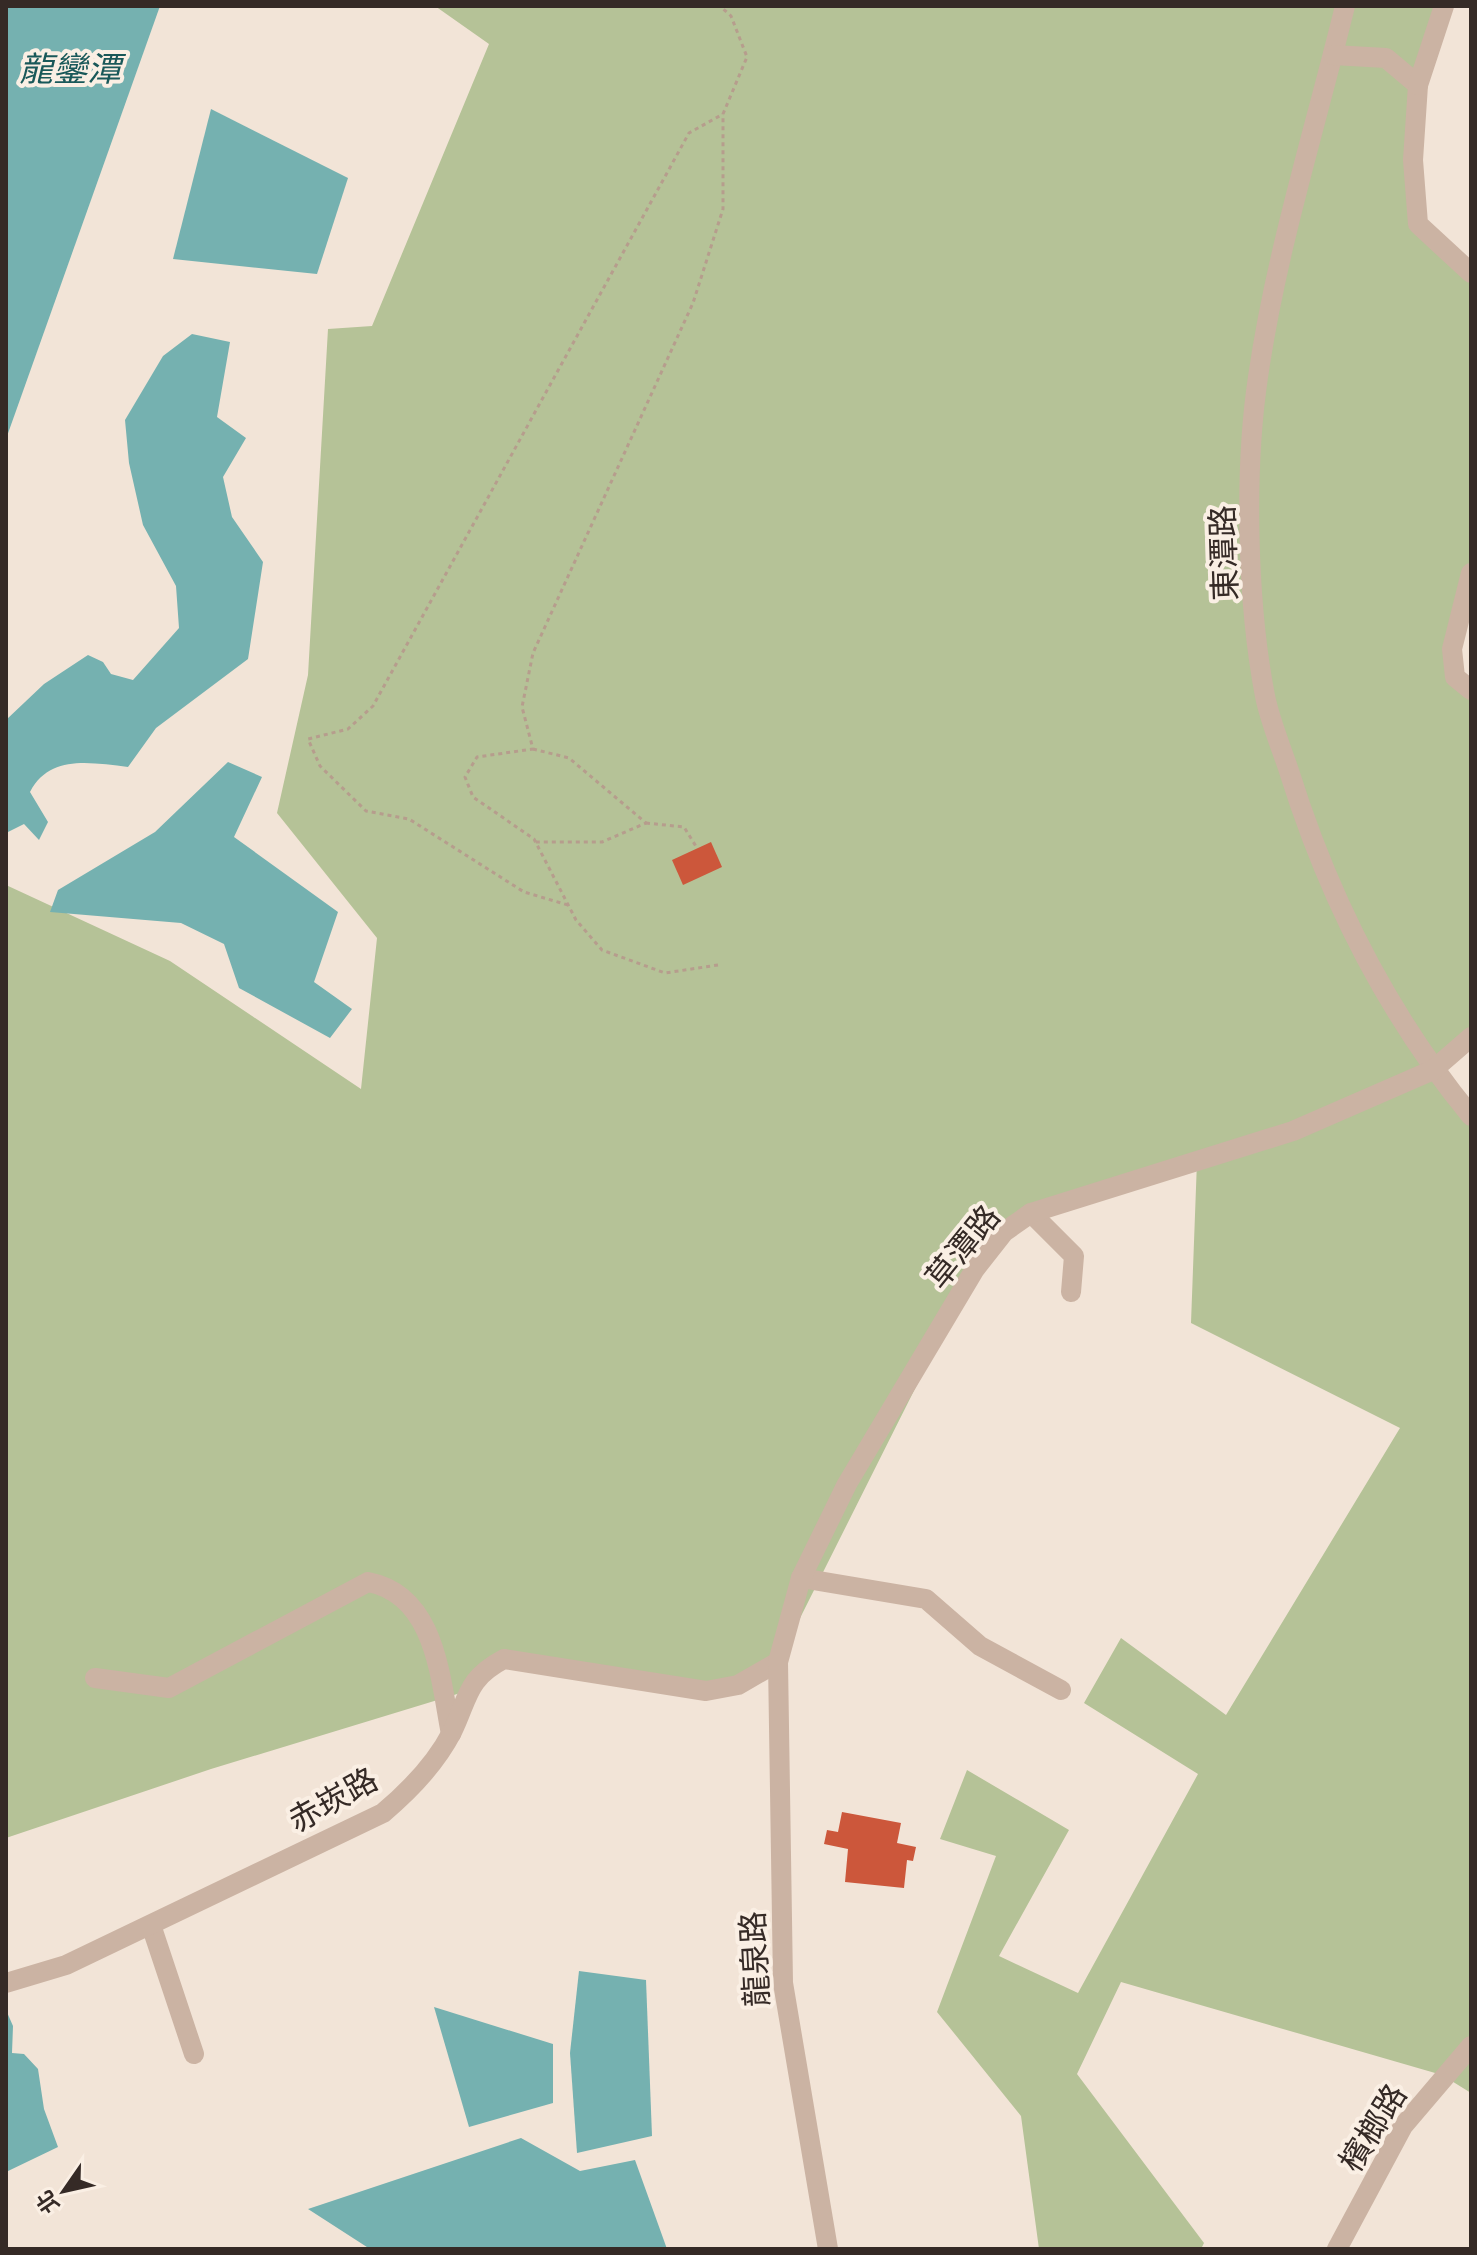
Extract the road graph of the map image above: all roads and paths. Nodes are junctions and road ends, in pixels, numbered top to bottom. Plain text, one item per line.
1 (720, 6) edge
2 (1345, 6) edge
3 (1444, 6) edge
4 (1333, 55) junction
5 (1418, 85) junction
6 (723, 114) junction
7 (1471, 273) edge
8 (1471, 573) edge
9 (1471, 690) edge
10 (533, 749) junction
11 (646, 823) junction
12 (535, 842) junction
13 (697, 848) dead end
14 (568, 905) junction
15 (718, 965) dead end
16 (1471, 1037) edge
17 (1433, 1070) junction
18 (1471, 1116) edge
19 (1031, 1213) junction
20 (1071, 1292) dead end
21 (801, 1578) junction
22 (778, 1662) junction
23 (95, 1678) dead end
24 (1061, 1690) dead end
25 (451, 1734) junction
26 (151, 1925) junction
27 (6, 1983) edge
28 (1471, 2046) edge
29 (194, 2054) dead end
30 (828, 2249) edge
31 (1337, 2249) edge

1 - 6 path
2 - 4 street, 東潭路
3 - 5 street
4 - 5 street
4 - 17 street, 東潭路
5 - 7 street
6 - 10 path
6 - 14 path
8 - 9 street
10 - 11 path
10 - 12 path
11 - 12 path
11 - 13 path
12 - 14 path
14 - 15 path
16 - 17 street, 草潭路
17 - 18 street, 東潭路
17 - 19 street, 草潭路
19 - 20 street
19 - 21 street, 草潭路
21 - 22 street, 草潭路
21 - 24 street
22 - 25 street, 赤崁路
22 - 30 street, 龍泉路
23 - 25 street
25 - 26 street, 赤崁路
26 - 27 street, 赤崁路
26 - 29 street
28 - 31 street, 檳榔路

